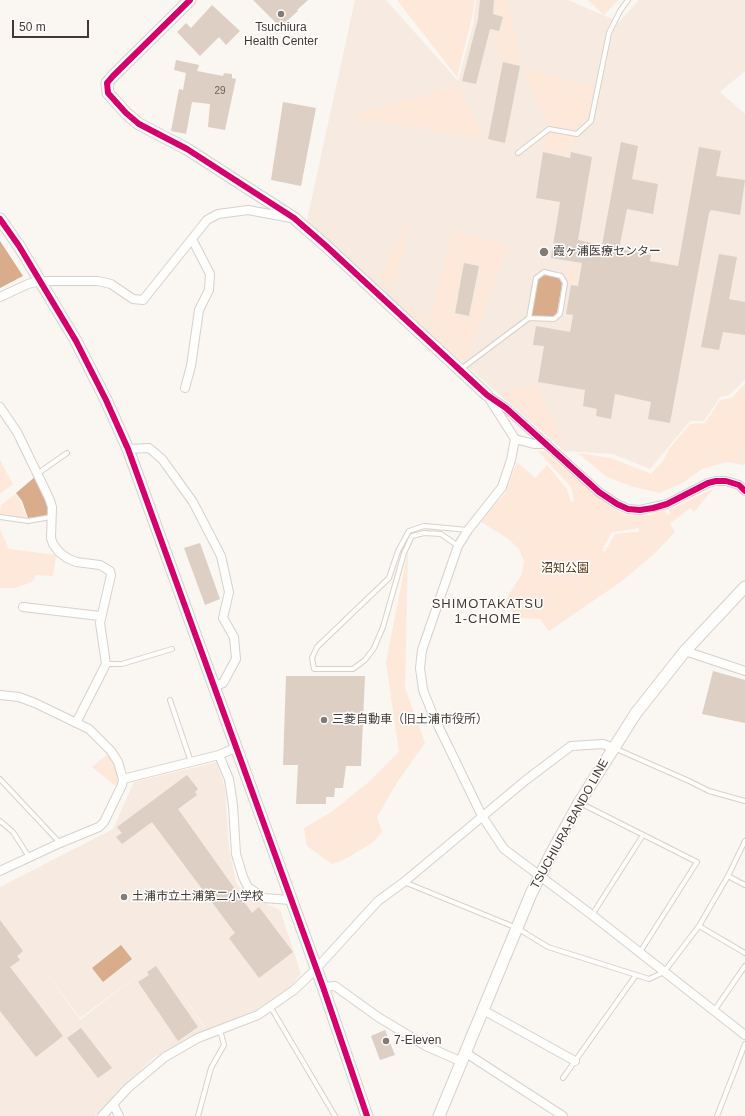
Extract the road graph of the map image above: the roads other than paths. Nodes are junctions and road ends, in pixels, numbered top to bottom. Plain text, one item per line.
1 (190, 0) edge
2 (628, 0) edge
3 (518, 153) dead end
4 (294, 218) junction
5 (0, 219) edge
6 (192, 239) junction
7 (40, 281) junction
8 (0, 297) edge
9 (529, 318) junction
10 (459, 370) junction
11 (186, 388) dead end
12 (487, 395) junction
13 (0, 407) edge
14 (515, 439) junction
15 (546, 444) junction
16 (128, 449) junction
17 (67, 453) dead end
18 (37, 475) junction
19 (745, 491) edge
20 (0, 517) edge
21 (52, 517) junction
22 (468, 530) junction
23 (458, 546) junction
24 (745, 587) edge
25 (23, 607) dead end
26 (100, 616) junction
27 (172, 649) dead end
28 (685, 651) junction
29 (106, 664) junction
30 (745, 671) edge
31 (213, 687) junction
32 (0, 694) edge
33 (170, 700) dead end
34 (76, 722) junction
35 (235, 748) junction
36 (613, 748) junction
37 (219, 755) junction
38 (191, 762) junction
39 (0, 779) edge
40 (123, 779) junction
41 (745, 801) edge
42 (579, 803) junction
43 (482, 816) junction
44 (0, 821) edge
45 (643, 835) junction
46 (745, 841) edge
47 (60, 843) junction
48 (29, 857) junction
49 (0, 871) edge
50 (539, 876) junction
51 (728, 876) junction
52 (404, 882) junction
53 (745, 885) edge
54 (290, 900) junction
55 (592, 915) junction
56 (699, 926) junction
57 (517, 928) junction
58 (640, 952) junction
59 (745, 953) edge
60 (745, 966) edge
61 (315, 970) junction
62 (664, 972) junction
63 (636, 975) junction
64 (323, 987) junction
65 (270, 1006) junction
66 (483, 1010) junction
67 (714, 1011) junction
68 (219, 1030) junction
69 (745, 1035) edge
70 (745, 1044) edge
71 (464, 1058) junction
72 (575, 1061) junction
73 (563, 1078) dead end
74 (113, 1104) junction
75 (102, 1116) edge
76 (119, 1116) edge
77 (198, 1116) edge
78 (335, 1116) edge
79 (366, 1116) edge
80 (439, 1116) edge
81 (563, 1116) edge
82 (718, 1116) edge

1 - 4 street
2 - 3 lane
4 - 6 street
4 - 10 street
5 - 7 street
6 - 7 street
6 - 11 street
7 - 8 street
7 - 16 street
9 - 9 lane
9 - 10 lane
10 - 12 street
12 - 14 street
12 - 15 street
13 - 18 street
14 - 15 street
14 - 22 street
15 - 19 street
16 - 31 street
16 - 31 street
17 - 18 lane
18 - 21 street
20 - 21 lane
21 - 26 street
22 - 23 street
22 - 23 lane
23 - 43 street
24 - 28 street, TSUCHIURA-BANDO LINE
25 - 26 street
26 - 29 street
27 - 29 lane
28 - 30 street
28 - 36 street, TSUCHIURA-BANDO LINE
29 - 34 street
31 - 35 street
32 - 34 street
33 - 38 lane
34 - 40 street
35 - 37 street
35 - 54 street
36 - 41 lane
36 - 42 street, TSUCHIURA-BANDO LINE
36 - 43 street
37 - 38 street
37 - 54 street
38 - 40 street
39 - 47 lane
40 - 47 street
42 - 45 lane
42 - 50 street, TSUCHIURA-BANDO LINE
43 - 50 street
43 - 52 street
44 - 48 lane
45 - 55 lane
45 - 58 lane
46 - 51 lane
47 - 48 street
48 - 49 street
50 - 55 street
50 - 57 street, TSUCHIURA-BANDO LINE
51 - 53 lane
51 - 56 lane
52 - 57 lane
52 - 61 street
54 - 61 street
55 - 58 street
56 - 59 lane
56 - 62 lane
57 - 63 lane
57 - 66 street, TSUCHIURA-BANDO LINE
58 - 62 street
60 - 67 lane
61 - 64 street
61 - 65 street
62 - 63 lane
62 - 67 street
63 - 72 lane
64 - 71 street
64 - 79 street
65 - 68 street
65 - 78 lane
66 - 71 street, TSUCHIURA-BANDO LINE
66 - 72 street
67 - 69 street
68 - 74 street
68 - 77 lane
70 - 82 lane
71 - 80 street, TSUCHIURA-BANDO LINE
71 - 81 street
72 - 73 lane
74 - 75 street
74 - 76 street

